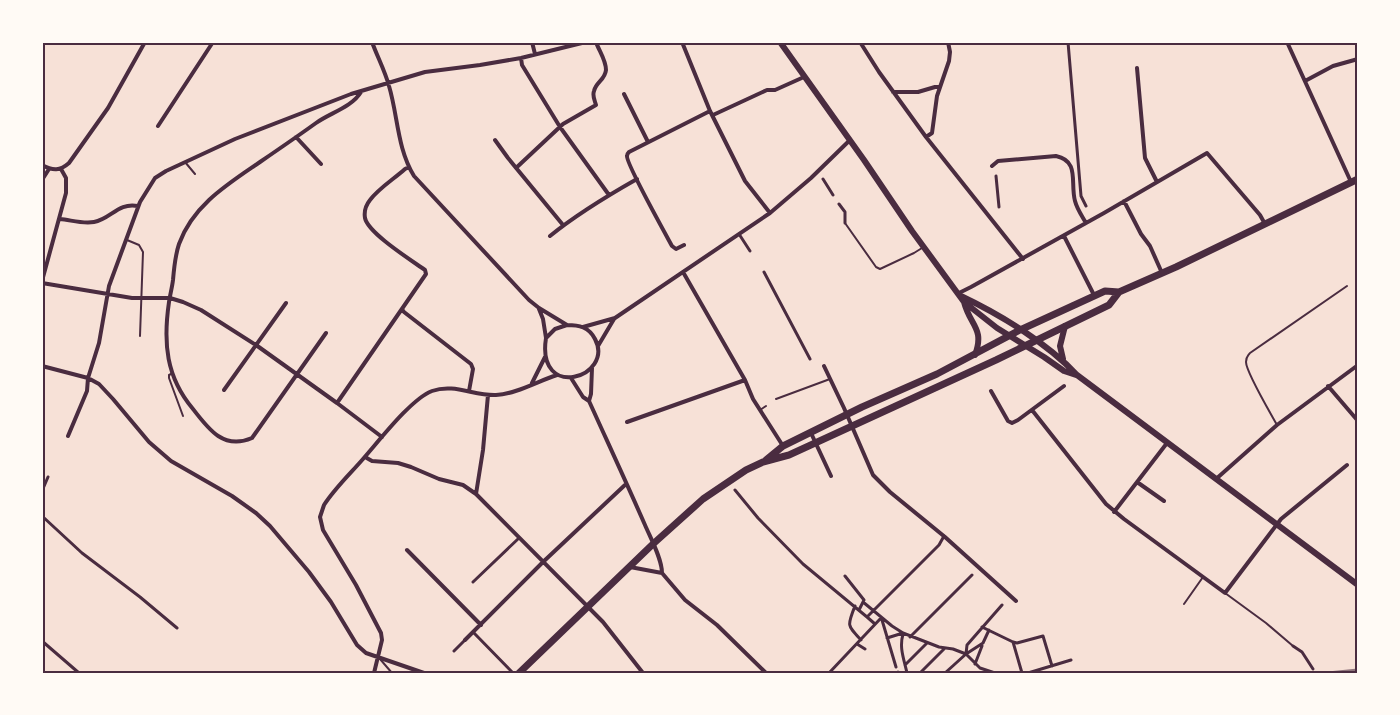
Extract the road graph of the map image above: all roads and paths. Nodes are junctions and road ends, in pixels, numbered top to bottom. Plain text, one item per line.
1 (145, 42) edge
2 (213, 42) edge
3 (372, 42) edge
4 (532, 42) edge
5 (586, 42) edge
6 (596, 42) edge
7 (682, 42) edge
8 (780, 42) edge
9 (860, 42) edge
10 (948, 42) edge
11 (1068, 42) edge
12 (1287, 42) edge
13 (535, 54) junction
14 (521, 58) junction
15 (1358, 59) edge
16 (1137, 68) dead end
17 (804, 77) junction
18 (1305, 81) junction
19 (389, 84) junction
20 (939, 87) junction
21 (361, 92) junction
22 (893, 92) junction
23 (624, 94) dead end
24 (711, 113) junction
25 (158, 126) dead end
26 (560, 127) junction
27 (296, 137) junction
28 (926, 137) junction
29 (495, 140) dead end
30 (850, 140) junction
31 (648, 142) junction
32 (185, 162) junction
33 (321, 164) dead end
34 (42, 165) edge
35 (992, 166) dead end
36 (409, 167) junction
37 (516, 168) junction
38 (49, 169) junction
39 (62, 169) junction
40 (195, 174) dead end
41 (996, 176) dead end
42 (637, 179) junction
43 (823, 179) dead end
44 (42, 180) edge
45 (1355, 181) edge
46 (1157, 182) junction
47 (609, 195) junction
48 (833, 195) dead end
49 (1124, 201) junction
50 (839, 204) dead end
51 (138, 206) junction
52 (1086, 206) dead end
53 (999, 207) dead end
54 (770, 213) junction
55 (60, 219) junction
56 (845, 223) joint
57 (1086, 223) junction
58 (1265, 224) junction
59 (563, 225) junction
60 (740, 234) junction
61 (550, 236) dead end
62 (1064, 236) junction
63 (127, 240) junction
64 (684, 246) dead end
65 (924, 247) junction
66 (750, 251) dead end
67 (1023, 259) junction
68 (683, 272) junction
69 (764, 272) dead end
70 (1162, 273) junction
71 (42, 282) edge
72 (1347, 286) dead end
73 (1119, 292) junction
74 (1094, 296) junction
75 (961, 297) junction
76 (170, 298) junction
77 (286, 303) dead end
78 (538, 308) junction
79 (402, 309) junction
80 (615, 318) junction
81 (567, 324) junction
82 (1065, 326) junction
83 (584, 327) junction
84 (1020, 330) junction
85 (326, 333) dead end
86 (140, 336) dead end
87 (1010, 336) junction
88 (546, 339) junction
89 (1036, 340) junction
90 (256, 345) junction
91 (1026, 345) junction
92 (598, 347) junction
93 (975, 355) junction
94 (546, 357) junction
95 (810, 359) dead end
96 (1063, 360) junction
97 (1358, 365) edge
98 (42, 366) edge
99 (824, 366) dead end
100 (592, 368) junction
101 (172, 373) junction
102 (297, 374) junction
103 (558, 375) junction
104 (1077, 375) junction
105 (88, 378) junction
106 (571, 378) junction
107 (830, 378) junction
108 (745, 380) junction
109 (532, 384) junction
110 (1064, 386) dead end
111 (1328, 386) junction
112 (224, 390) dead end
113 (469, 391) junction
114 (991, 391) dead end
115 (488, 395) junction
116 (776, 399) dead end
117 (589, 401) junction
118 (337, 404) junction
119 (766, 406) dead end
120 (760, 410) junction
121 (1032, 410) junction
122 (847, 415) junction
123 (183, 416) dead end
124 (1358, 421) edge
125 (627, 422) dead end
126 (1277, 425) junction
127 (852, 427) junction
128 (811, 433) junction
129 (68, 436) dead end
130 (382, 437) junction
131 (815, 443) junction
132 (1167, 443) junction
133 (783, 446) junction
134 (365, 457) junction
135 (763, 462) junction
136 (1347, 465) dead end
137 (831, 476) dead end
138 (48, 477) dead end
139 (1216, 479) junction
140 (1137, 482) junction
141 (626, 484) junction
142 (735, 490) dead end
143 (42, 491) edge
144 (476, 494) junction
145 (1164, 501) dead end
146 (1114, 512) junction
147 (42, 516) edge
148 (1276, 525) junction
149 (944, 536) junction
150 (519, 538) junction
151 (653, 543) junction
152 (407, 550) dead end
153 (543, 562) junction
154 (629, 567) junction
155 (662, 573) junction
156 (972, 575) dead end
157 (845, 576) dead end
158 (1203, 577) junction
159 (473, 582) dead end
160 (1358, 585) edge
161 (1225, 593) junction
162 (1016, 601) dead end
163 (863, 602) junction
164 (1184, 604) dead end
165 (1002, 605) dead end
166 (855, 606) junction
167 (588, 607) junction
168 (859, 610) junction
169 (873, 611) junction
170 (867, 617) junction
171 (881, 618) junction
172 (875, 624) junction
173 (481, 625) junction
174 (982, 627) junction
175 (177, 628) dead end
176 (989, 630) junction
177 (474, 633) junction
178 (903, 633) junction
179 (910, 637) junction
180 (887, 638) junction
181 (465, 640) joint
182 (861, 640) junction
183 (42, 641) edge
184 (1012, 642) junction
185 (928, 643) junction
186 (983, 643) junction
187 (857, 644) junction
188 (1293, 646) joint
189 (945, 648) junction
190 (865, 649) dead end
191 (454, 651) dead end
192 (966, 654) junction
193 (378, 658) junction
194 (1071, 660) dead end
195 (975, 664) junction
196 (905, 665) junction
197 (1052, 666) junction
198 (73, 667) junction
199 (896, 667) dead end
200 (1313, 669) dead end
201 (68, 673) edge
202 (79, 673) edge
203 (374, 673) edge
204 (392, 673) edge
205 (424, 673) edge
206 (513, 673) edge
207 (519, 673) edge
208 (643, 673) edge
209 (766, 673) edge
210 (829, 673) edge
211 (906, 673) edge
212 (920, 673) edge
213 (945, 673) edge
214 (995, 673) edge
215 (1022, 673) edge
216 (1028, 673) edge

1 - 39 street
2 - 25 street
3 - 19 street
4 - 13 street
5 - 13 street
6 - 26 street
7 - 24 street
8 - 17 main road
9 - 22 street
10 - 20 street
11 - 52 street
12 - 18 street
13 - 14 street
14 - 19 street
14 - 26 street
15 - 18 street
16 - 46 street
17 - 24 street
17 - 30 main road
18 - 45 street
19 - 21 street
19 - 36 street
20 - 22 street
20 - 28 street
21 - 27 street
21 - 32 street
22 - 28 street
23 - 31 street
24 - 31 street
24 - 54 street
26 - 37 street
26 - 47 street
27 - 33 street
27 - 76 street
28 - 67 street
29 - 37 street
30 - 54 street
30 - 65 main road
31 - 42 street
32 - 40 lane
32 - 51 street
34 - 38 street
35 - 57 street
36 - 78 street
36 - 79 street
37 - 59 street
38 - 39 street
38 - 44 street
39 - 55 street
41 - 53 street
42 - 47 street
42 - 64 street
43 - 48 street
45 - 58 highway
46 - 49 street
46 - 58 street
47 - 59 street
49 - 57 street
49 - 70 street
50 - 56 street
51 - 55 street
51 - 63 street
54 - 60 street
55 - 71 street
56 - 65 lane
57 - 62 street
58 - 70 highway
59 - 61 street
60 - 66 street
60 - 68 street
62 - 67 street
62 - 74 street
63 - 86 lane
63 - 105 street
65 - 75 main road
67 - 75 street
68 - 80 street
68 - 108 street
69 - 95 street
70 - 73 highway
71 - 76 street
72 - 126 lane
73 - 74 highway
73 - 82 highway
74 - 84 highway
75 - 84 main road
75 - 87 main road
75 - 93 main road
76 - 90 street
76 - 101 street
77 - 90 street
78 - 81 street
78 - 88 street
79 - 113 street
79 - 118 street
80 - 83 street
80 - 92 street
81 - 83 street
81 - 88 street
82 - 89 highway
82 - 96 main road
83 - 92 street
84 - 87 highway
84 - 89 main road
85 - 102 street
87 - 91 main road
87 - 93 highway
88 - 94 street
89 - 91 highway
89 - 96 main road
90 - 102 street
90 - 112 street
91 - 104 main road
91 - 127 highway
92 - 100 street
93 - 122 highway
94 - 103 street
94 - 109 street
96 - 104 main road
97 - 111 street
98 - 105 street
99 - 107 street
100 - 106 street
100 - 117 street
101 - 102 street
101 - 123 lane
102 - 118 street
103 - 106 street
103 - 109 street
104 - 132 main road
105 - 129 street
105 - 193 street
106 - 117 street
107 - 116 lane
107 - 122 street
108 - 120 street
108 - 125 street
109 - 115 street
110 - 121 street
111 - 124 street
111 - 126 street
113 - 115 street
113 - 130 street
114 - 121 street
115 - 144 street
117 - 141 street
118 - 130 street
119 - 120 lane
120 - 133 street
121 - 146 street
122 - 127 street
122 - 128 highway
126 - 139 street
127 - 131 highway
127 - 149 street
128 - 131 street
128 - 133 highway
130 - 134 street
131 - 135 highway
131 - 137 street
132 - 139 main road
132 - 140 street
133 - 135 highway
134 - 144 street
134 - 193 street
135 - 151 highway
136 - 148 street
138 - 143 street
139 - 148 main road
140 - 145 street
140 - 146 street
141 - 151 street
141 - 153 street
142 - 166 street
144 - 150 street
146 - 158 street
147 - 175 street
148 - 160 main road
148 - 161 street
149 - 162 street
149 - 169 street
150 - 153 street
150 - 159 street
151 - 154 highway
151 - 155 street
152 - 173 street
153 - 167 street
153 - 173 street
154 - 155 street
154 - 167 highway
155 - 209 street
156 - 179 street
157 - 163 street
158 - 161 street
158 - 164 lane
161 - 188 lane
163 - 168 street
163 - 169 street
165 - 174 street
166 - 168 street
166 - 182 street
167 - 207 highway
167 - 208 street
168 - 170 street
169 - 170 street
169 - 171 street
170 - 172 street
171 - 172 street
171 - 178 street
171 - 180 street
172 - 182 street
173 - 177 street
174 - 176 street
174 - 192 street
176 - 184 street
176 - 186 street
177 - 181 street
177 - 206 street
178 - 179 street
178 - 180 street
178 - 196 street
179 - 185 street
180 - 199 street
181 - 191 street
182 - 187 street
183 - 198 street
184 - 197 street
184 - 215 street
185 - 189 street
185 - 196 street
186 - 192 street
186 - 195 street
187 - 190 street
187 - 210 street
188 - 200 street
189 - 192 street
189 - 212 street
192 - 195 street
192 - 213 street
193 - 203 street
193 - 204 lane
193 - 205 street
194 - 197 street
195 - 214 street
196 - 211 street
197 - 216 street
198 - 201 street
198 - 202 street

